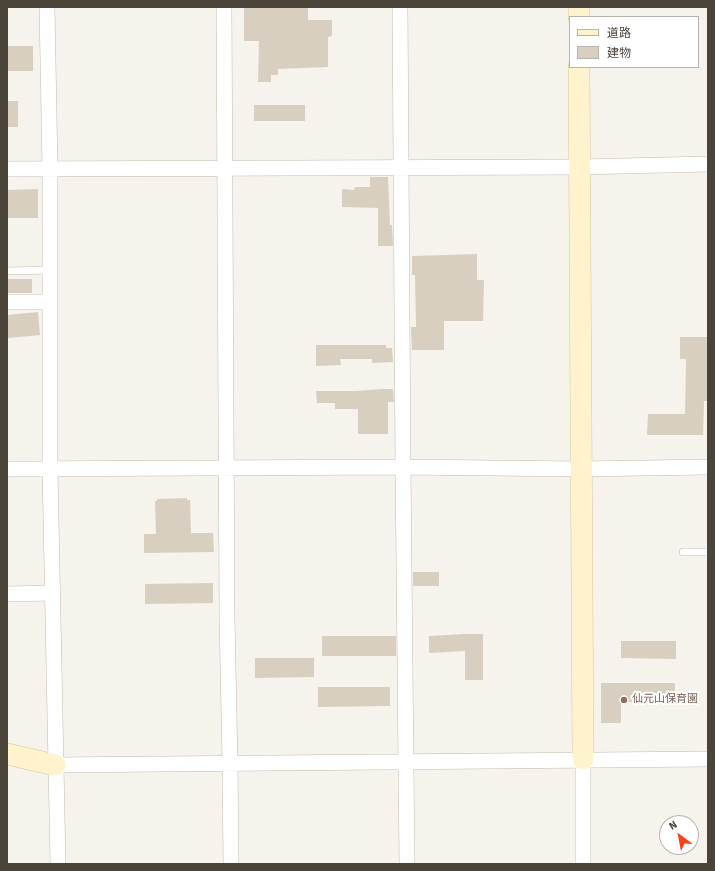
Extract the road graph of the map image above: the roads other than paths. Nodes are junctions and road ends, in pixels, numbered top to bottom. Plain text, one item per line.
1 (48, 7) edge
2 (224, 7) edge
3 (400, 7) edge
4 (579, 68) edge
5 (708, 164) edge
6 (402, 167) junction
7 (580, 167) junction
8 (224, 168) junction
9 (7, 169) edge
10 (50, 169) junction
11 (50, 270) junction
12 (7, 271) edge
13 (7, 302) edge
14 (50, 302) junction
15 (403, 467) junction
16 (708, 467) edge
17 (7, 469) edge
18 (50, 469) junction
19 (226, 469) junction
20 (581, 469) junction
21 (683, 552) dead end
22 (708, 552) edge
23 (52, 593) junction
24 (7, 594) edge
25 (7, 754) edge
26 (583, 759) junction
27 (708, 759) edge
28 (230, 763) junction
29 (406, 763) junction
30 (55, 765) junction
31 (58, 864) edge
32 (231, 864) edge
33 (407, 864) edge
34 (583, 864) edge

1 - 10 street
2 - 8 street
3 - 6 street
4 - 7 street
5 - 7 street
6 - 7 street
6 - 8 street
6 - 15 street
7 - 20 street
8 - 10 street
8 - 19 street
9 - 10 street
10 - 11 street
11 - 12 lane
11 - 14 street
13 - 14 street
14 - 18 street
15 - 19 street
15 - 20 street
15 - 29 street
16 - 20 street
17 - 18 street
18 - 19 street
18 - 23 street
19 - 28 street
20 - 26 street
21 - 22 lane
23 - 24 street
23 - 30 street
25 - 30 street
26 - 27 street
26 - 29 street
26 - 34 street
28 - 29 street
28 - 30 street
28 - 32 street
29 - 33 street
30 - 31 street

